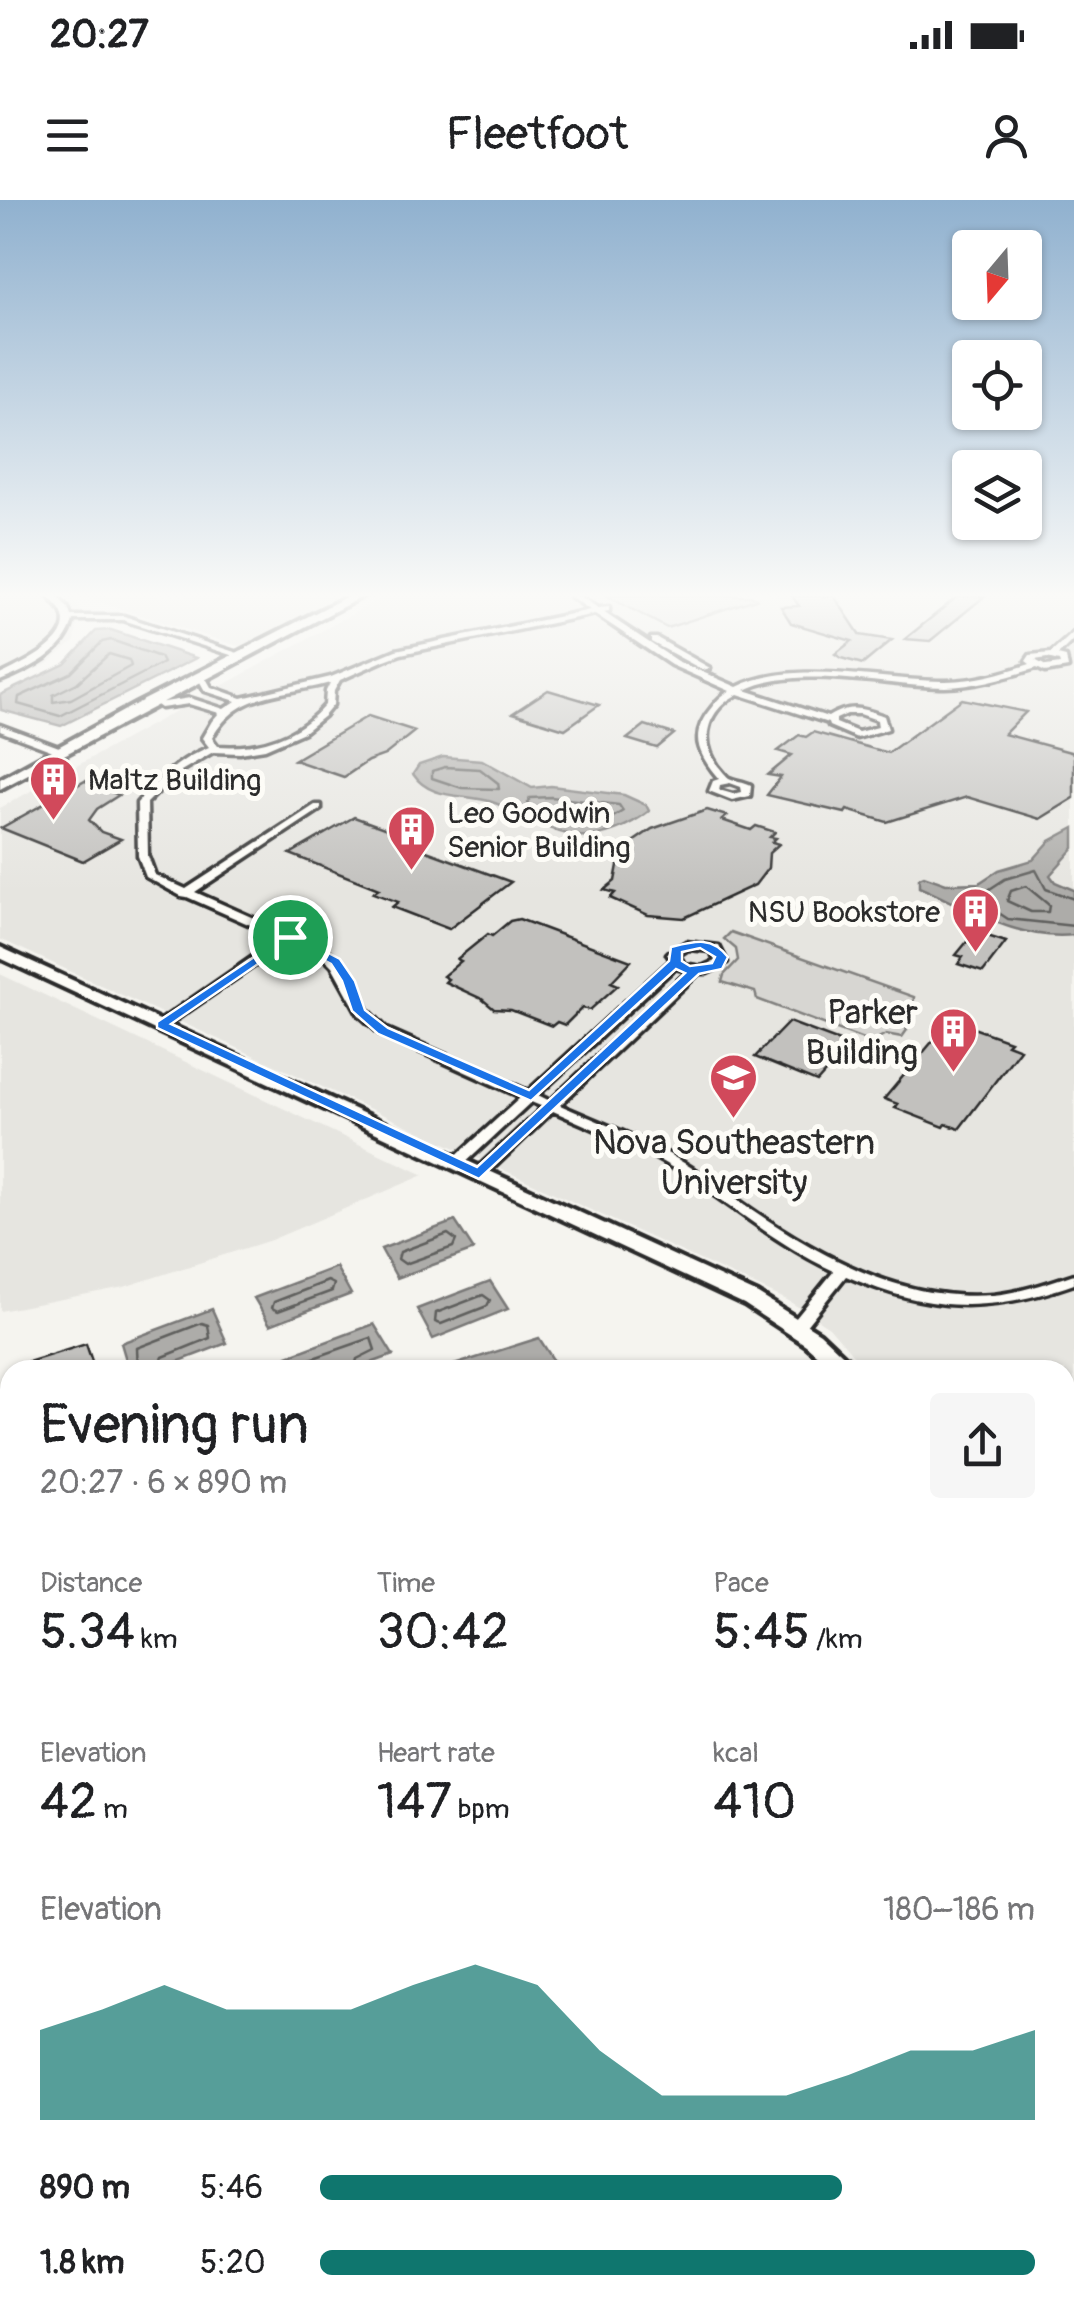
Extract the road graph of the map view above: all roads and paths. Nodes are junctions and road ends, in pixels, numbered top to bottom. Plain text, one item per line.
1 (165, 695) edge
2 (179, 695) edge
3 (226, 695) edge
4 (266, 695) edge
5 (323, 695) edge
6 (330, 695) edge
7 (732, 695) edge
8 (753, 695) edge
9 (774, 695) edge
10 (329, 698) junction
11 (244, 701) junction
12 (160, 705) junction
13 (224, 712) junction
14 (835, 717) junction
15 (0, 728) edge
16 (214, 747) junction
17 (64, 752) junction
18 (725, 780) dead end
19 (0, 785) edge
20 (318, 807) dead end
21 (185, 894) junction
22 (290, 937) junction
23 (0, 952) edge
24 (676, 962) junction
25 (695, 971) junction
26 (162, 1025) junction
27 (531, 1096) junction
28 (552, 1106) junction
29 (456, 1163) junction
30 (479, 1174) junction
31 (844, 1268) junction
32 (1074, 1279) edge
33 (796, 1328) junction
34 (836, 1360) edge

1 - 17 street
2 - 12 street
3 - 11 street
4 - 11 street
5 - 10 street
6 - 10 street
7 - 18 street
8 - 14 street
9 - 14 street
10 - 16 street
11 - 13 street
12 - 13 street
12 - 17 street
13 - 16 street
14 - 14 street
15 - 17 street
16 - 21 street
17 - 19 street
20 - 21 street
21 - 22 street
22 - 26 street
22 - 27 street
23 - 26 street
24 - 25 street
24 - 25 street
24 - 27 street
25 - 28 street
26 - 29 street
27 - 28 street
27 - 29 street
28 - 30 street
28 - 31 street
29 - 30 street
30 - 33 street
31 - 32 street
31 - 33 street
33 - 34 street

